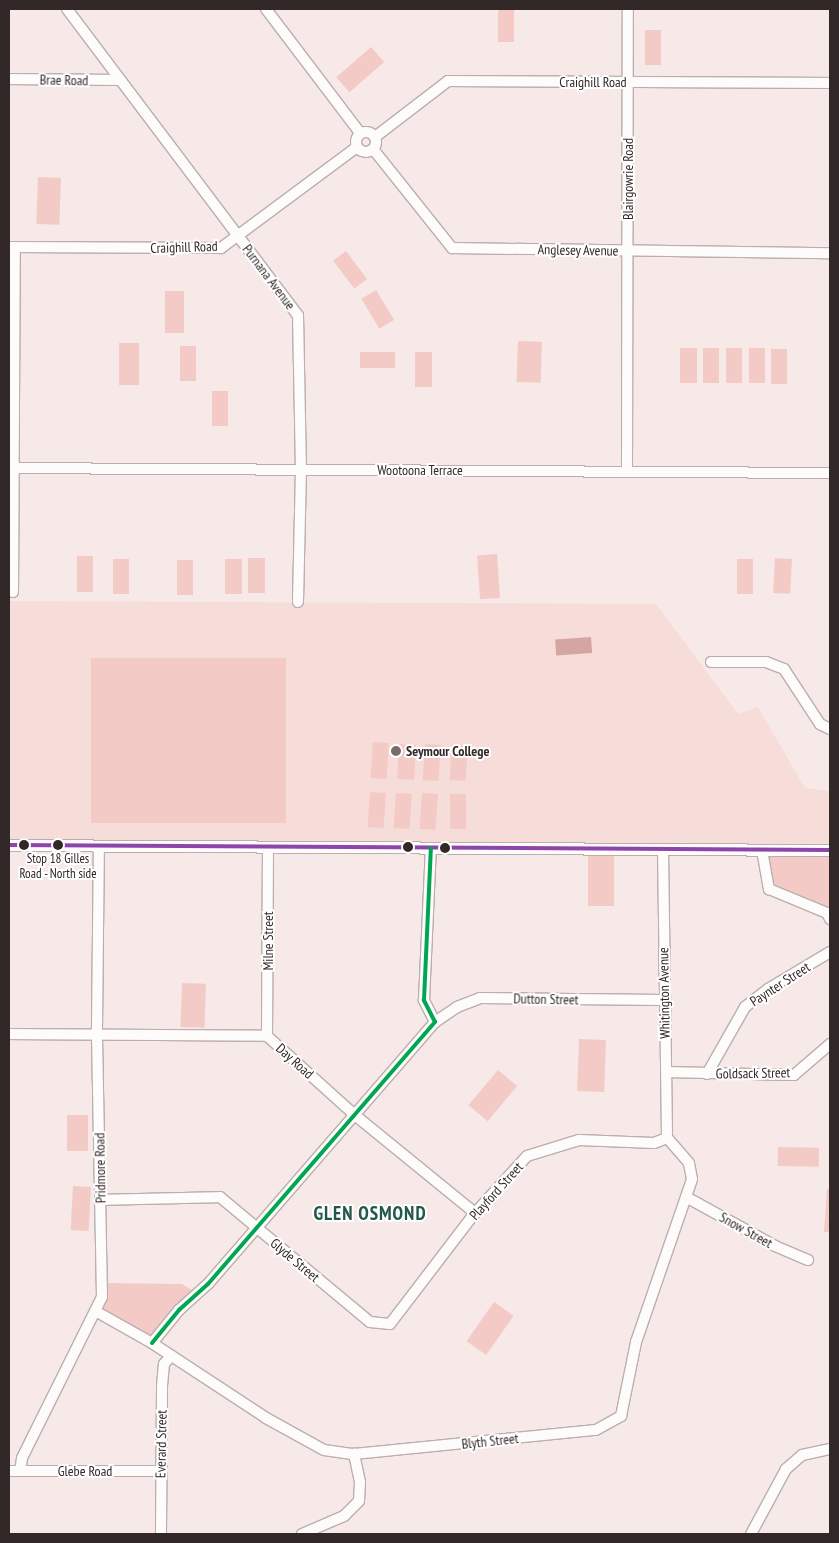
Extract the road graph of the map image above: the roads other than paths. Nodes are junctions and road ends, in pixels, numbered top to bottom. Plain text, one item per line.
1 (67, 9) edge
2 (266, 9) edge
3 (628, 9) edge
4 (9, 79) edge
5 (119, 80) junction
6 (628, 82) junction
7 (830, 83) edge
8 (360, 133) junction
9 (375, 137) junction
10 (357, 147) junction
11 (373, 149) junction
12 (238, 237) junction
13 (12, 248) edge
14 (628, 250) junction
15 (830, 253) edge
16 (11, 468) edge
17 (301, 469) junction
18 (627, 470) junction
19 (830, 473) edge
20 (13, 592) dead end
21 (298, 602) dead end
22 (712, 662) dead end
23 (830, 729) edge
24 (9, 845) edge
25 (99, 846) junction
26 (268, 847) junction
27 (431, 848) junction
28 (663, 849) junction
29 (762, 850) junction
30 (830, 850) edge
31 (830, 919) edge
32 (830, 952) edge
33 (664, 1000) junction
34 (434, 1022) junction
35 (97, 1033) junction
36 (9, 1034) edge
37 (267, 1036) junction
38 (830, 1044) edge
39 (666, 1072) junction
40 (707, 1074) junction
41 (356, 1116) junction
42 (667, 1138) junction
43 (686, 1197) junction
44 (101, 1200) junction
45 (475, 1213) junction
46 (257, 1228) junction
47 (808, 1260) dead end
48 (97, 1312) junction
49 (370, 1322) joint
50 (152, 1343) junction
51 (172, 1356) junction
52 (830, 1449) edge
53 (354, 1454) junction
54 (13, 1471) edge
55 (161, 1472) junction
56 (9, 1478) edge
57 (161, 1534) edge
58 (302, 1534) edge
59 (751, 1534) edge

1 - 5 street, Purnana Avenue
2 - 8 street
3 - 6 street, Blairgowrie Road
4 - 5 street, Brae Road
5 - 12 street, Purnana Avenue
6 - 7 street, Craighill Road
6 - 9 street, Craighill Road
6 - 14 street, Blairgowrie Road
8 - 9 street
8 - 10 street
9 - 11 street
10 - 11 street
10 - 12 street, Craighill Road
11 - 14 street, Anglesey Avenue
12 - 13 street, Craighill Road
12 - 17 street, Purnana Avenue
13 - 16 street
14 - 15 street, Anglesey Avenue
14 - 18 street, Blairgowrie Road
16 - 17 street, Wootoona Terrace
16 - 20 street
17 - 18 street, Wootoona Terrace
17 - 21 street, Purnana Avenue
18 - 19 street, Wootoona Terrace
22 - 23 street
24 - 25 street
25 - 26 street
25 - 35 street, Pridmore Road
26 - 27 street
26 - 37 street, Milne Street
27 - 28 street
27 - 34 street
28 - 29 street
28 - 33 street, Whitington Avenue
29 - 30 street
29 - 31 street
32 - 40 street, Paynter Street
33 - 34 street, Dutton Street
33 - 39 street, Whitington Avenue
34 - 41 street, Dutton Street
35 - 36 street, Day Road
35 - 37 street, Day Road
35 - 44 street, Pridmore Road
37 - 41 street, Day Road
38 - 40 street, Goldsack Street
39 - 40 street, Goldsack Street
39 - 42 street, Whitington Avenue
41 - 45 street, Day Road
41 - 46 street, Dutton Street
42 - 43 street, Blyth Street
42 - 45 street, Playford Street
43 - 47 street, Snow Street
43 - 53 street, Blyth Street
44 - 46 street, Glyde Street
44 - 48 street, Pridmore Road
45 - 49 street, Playford Street
46 - 49 street, Glyde Street
46 - 50 street, Dutton Street
48 - 50 street, Blyth Street
48 - 54 street, Pridmore Road
50 - 51 street, Blyth Street
51 - 53 street, Blyth Street
51 - 55 street, Everard Street
52 - 59 street
53 - 58 street
54 - 55 street, Glebe Road
54 - 56 street, Pridmore Road
55 - 57 street, Everard Street

